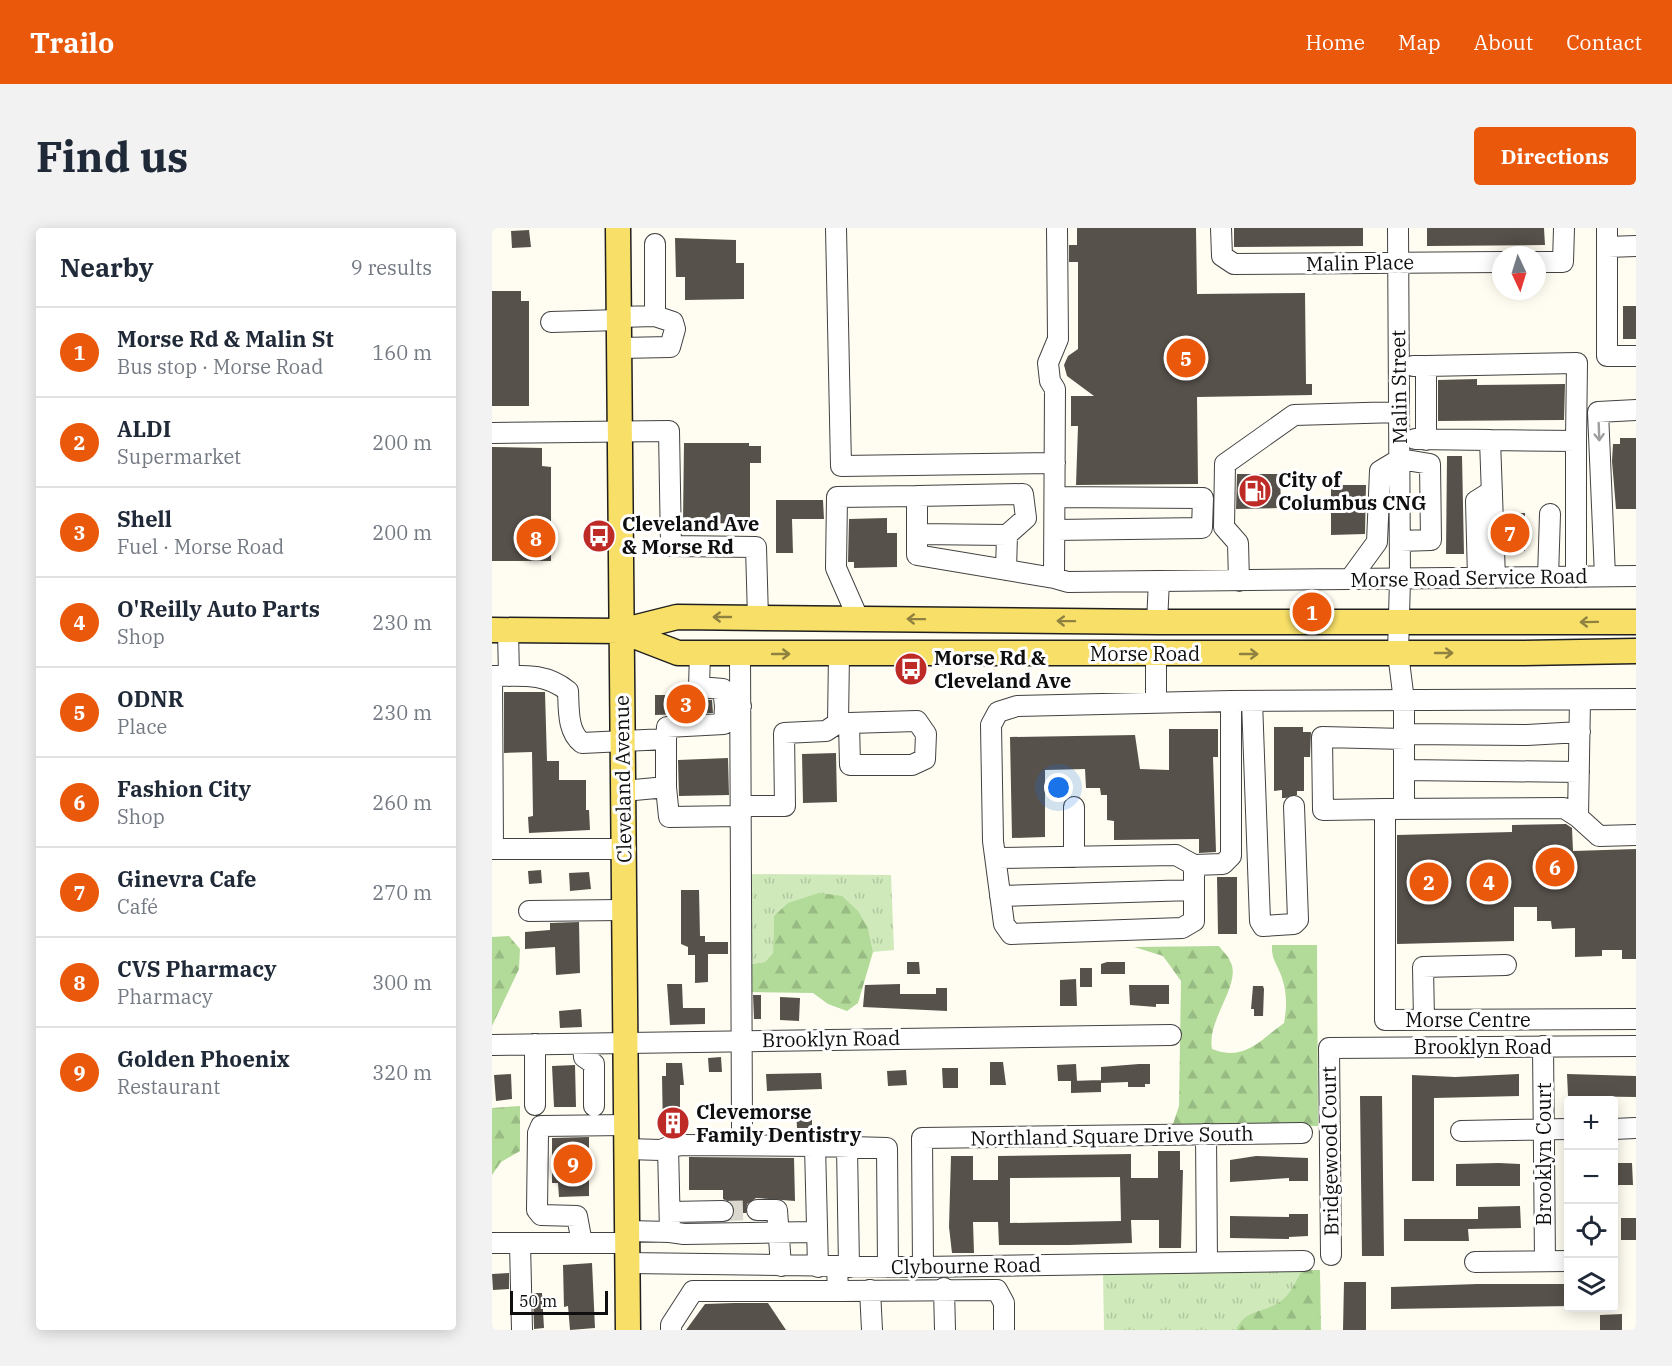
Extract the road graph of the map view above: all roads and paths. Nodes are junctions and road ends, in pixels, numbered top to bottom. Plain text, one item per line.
1 (618, 228) edge
2 (836, 228) edge
3 (1057, 228) edge
4 (1221, 228) edge
5 (1398, 228) edge
6 (1564, 228) edge
7 (1608, 237) edge
8 (655, 244) dead end
9 (1636, 246) edge
10 (1398, 262) junction
11 (1492, 262) edge
12 (1546, 262) edge
13 (655, 316) junction
14 (619, 319) junction
15 (551, 322) dead end
16 (620, 348) junction
17 (1636, 356) edge
18 (1399, 365) junction
19 (1426, 366) junction
20 (1636, 410) edge
21 (1399, 412) junction
22 (492, 433) edge
23 (620, 433) junction
24 (1400, 438) junction
25 (1426, 440) junction
26 (1490, 440) junction
27 (1576, 441) junction
28 (1400, 459) junction
29 (1055, 463) junction
30 (917, 496) junction
31 (1055, 497) junction
32 (1400, 502) junction
33 (1430, 503) junction
34 (1550, 514) dead end
35 (1055, 530) junction
36 (917, 534) junction
37 (1007, 535) junction
38 (1400, 541) junction
39 (1006, 570) junction
40 (1605, 576) junction
41 (1636, 576) edge
42 (1548, 577) junction
43 (1576, 577) junction
44 (1487, 578) junction
45 (1350, 579) junction
46 (1400, 579) junction
47 (1061, 580) junction
48 (1239, 580) junction
49 (1159, 581) junction
50 (758, 618) junction
51 (858, 618) junction
52 (1157, 622) junction
53 (1636, 622) edge
54 (1283, 623) junction
55 (1398, 623) junction
56 (500, 630) edge
57 (621, 631) junction
58 (1636, 651) edge
59 (700, 653) junction
60 (740, 653) junction
61 (998, 653) junction
62 (1398, 653) junction
63 (839, 654) junction
64 (1156, 654) junction
65 (498, 676) edge
66 (1636, 699) edge
67 (1404, 700) junction
68 (1580, 700) junction
69 (1232, 701) junction
70 (1252, 701) junction
71 (1156, 702) junction
72 (733, 706) junction
73 (1580, 732) junction
74 (1405, 736) junction
75 (666, 739) junction
76 (623, 740) junction
77 (1404, 770) junction
78 (1579, 772) junction
79 (666, 787) junction
80 (624, 791) junction
81 (1294, 806) dead end
82 (1074, 807) dead end
83 (1394, 809) junction
84 (741, 811) junction
85 (1578, 817) junction
86 (1636, 835) edge
87 (493, 849) edge
88 (626, 849) junction
89 (1074, 857) junction
90 (997, 858) junction
91 (1194, 865) junction
92 (1193, 890) junction
93 (1000, 896) junction
94 (622, 910) junction
95 (529, 911) dead end
96 (1506, 965) dead end
97 (1636, 1019) edge
98 (1424, 1020) junction
99 (1171, 1035) dead end
100 (740, 1040) junction
101 (626, 1043) junction
102 (535, 1044) junction
103 (583, 1044) junction
104 (492, 1045) edge
105 (1543, 1046) junction
106 (1636, 1046) edge
107 (1329, 1048) joint
108 (594, 1074) junction
109 (626, 1074) junction
110 (535, 1105) dead end
111 (594, 1106) dead end
112 (627, 1125) junction
113 (1635, 1128) edge
114 (742, 1129) dead end
115 (1618, 1129) edge
116 (1544, 1130) junction
117 (1564, 1130) edge
118 (1461, 1131) dead end
119 (1302, 1132) dead end
120 (1206, 1134) junction
121 (815, 1146) junction
122 (668, 1147) junction
123 (847, 1147) junction
124 (627, 1149) junction
125 (757, 1210) tunnel mouth
126 (723, 1211) tunnel mouth
127 (670, 1212) junction
128 (670, 1232) junction
129 (817, 1232) junction
130 (778, 1233) junction
131 (492, 1243) edge
132 (520, 1243) junction
133 (582, 1243) junction
134 (628, 1246) junction
135 (1331, 1255) dead end
136 (1304, 1260) dead end
137 (1545, 1261) junction
138 (1564, 1261) edge
139 (1207, 1262) junction
140 (1475, 1262) dead end
141 (781, 1266) junction
142 (834, 1267) junction
143 (888, 1267) junction
144 (923, 1267) junction
145 (944, 1288) junction
146 (870, 1290) junction
147 (838, 1291) junction
148 (522, 1330) edge
149 (627, 1330) edge
150 (671, 1330) edge
151 (872, 1330) edge
152 (945, 1330) edge
153 (1004, 1330) edge

1 - 14 main road, Cleveland Avenue
2 - 29 street
3 - 29 street
4 - 10 street, Malin Place
5 - 10 street, Malin Street
6 - 12 street
7 - 9 street
7 - 17 street
8 - 13 street
10 - 11 street, Malin Place
10 - 18 street, Malin Street
13 - 14 street
13 - 16 street
14 - 15 street
14 - 16 main road, Cleveland Avenue
16 - 23 main road, Cleveland Avenue
18 - 19 street
18 - 21 street, Malin Street
19 - 25 street
19 - 27 street
20 -> 40 street
21 - 24 street, Malin Street
21 - 48 street
22 - 23 street
23 - 50 street
23 - 57 main road, Cleveland Avenue
24 - 25 street
24 - 28 street, Malin Street
25 - 26 street
26 - 27 street
26 - 44 street
27 - 43 street
28 - 32 street, Malin Street
28 - 33 street
28 - 45 street
29 - 31 street
30 - 36 street
30 - 37 street
30 - 51 street
31 - 35 street
31 - 35 street
32 - 33 street
32 - 38 street, Malin Street
33 - 38 street
34 - 42 street
35 - 47 street
36 - 37 street
36 - 39 street, Morse Road Service Road
37 - 39 street
38 - 46 street, Malin Street
39 - 47 street, Morse Road Service Road
40 - 41 street, Morse Road Service Road
40 - 43 street, Morse Road Service Road
42 - 43 street, Morse Road Service Road
42 - 44 street, Morse Road Service Road
44 - 46 street, Morse Road Service Road
45 - 46 street, Morse Road Service Road
45 - 48 street, Morse Road Service Road
46 - 55 street, Malin Street
47 - 49 street, Morse Road Service Road
48 - 49 street, Morse Road Service Road
49 - 52 street
50 - 51 main road, Morse Road
50 -> 57 main road, Morse Road
52 -> 51 main road, Morse Road
52 - 54 main road, Morse Road
52 - 61 main road
53 -> 55 main road, Morse Road
54 - 55 main road, Morse Road
54 - 64 main road
55 - 62 street, Malin Street
56 - 57 main road, Morse Road
56 - 65 street
57 - 59 main road, Morse Road
57 - 76 main road, Cleveland Avenue
62 -> 58 main road, Morse Road
59 - 60 main road, Morse Road
59 - 72 street
60 -> 63 main road, Morse Road
60 - 72 street
61 - 63 main road, Morse Road
61 - 64 main road, Morse Road
64 -> 62 main road, Morse Road
62 - 67 street, Malin Street
63 - 84 street
64 - 71 street
65 - 76 street
65 - 87 street
66 - 68 street
67 - 68 street
67 - 70 street
67 - 74 street, Malin Street
68 - 73 street
69 - 70 street
69 - 71 street
69 - 91 street
70 - 81 street
71 - 90 street
72 - 75 street
72 - 84 street
73 - 74 street
73 - 78 street
74 - 77 street, Malin Street
74 - 83 street
75 - 76 street
75 - 79 street
76 - 80 main road, Cleveland Avenue
77 - 78 street
77 - 83 street, Malin Street
78 - 85 street
79 - 80 street
79 - 84 street
80 - 88 main road, Cleveland Avenue
82 - 89 street
83 - 85 street
83 - 98 street, Morse Centre
84 - 100 street
85 - 86 street
87 - 88 street
88 - 94 main road, Cleveland Avenue
89 - 90 street
89 - 91 street
90 - 93 street
91 - 92 street
92 - 93 street
92 - 93 street
94 - 95 street
94 - 101 main road, Cleveland Avenue
96 - 98 street
97 - 98 street, Morse Centre
99 - 100 street, Brooklyn Road
100 - 101 street, Brooklyn Road
100 - 114 street
101 - 103 street, Brooklyn Road
101 - 109 main road, Cleveland Avenue
102 - 103 street, Brooklyn Road
102 - 104 street, Brooklyn Road
102 - 110 street
103 - 108 street
105 - 106 street, Brooklyn Road
105 - 107 street, Brooklyn Road
105 - 116 street, Brooklyn Court
107 - 135 street, Bridgewood Court
108 - 109 street
108 - 111 street
109 - 112 main road, Cleveland Avenue
112 - 124 main road, Cleveland Avenue
112 - 133 street
113 - 115 street
116 - 117 street
116 - 118 street
116 - 137 street, Brooklyn Court
119 - 120 street, Northland Square Drive South
120 - 139 street
120 - 144 street, Northland Square Drive South
121 - 122 street
121 - 123 street
121 - 129 street
122 - 124 street
122 - 127 street
123 - 142 street
123 - 143 street
124 - 134 main road, Cleveland Avenue
125 - 130 street
126 - 127 street
127 - 128 street
128 - 130 street
128 - 134 street
129 - 130 street
129 - 142 street
130 - 141 street
131 - 132 street, Clybourne Road
132 - 133 street, Clybourne Road
132 - 148 street
133 - 134 street, Clybourne Road
134 - 141 street, Clybourne Road
134 - 149 main road, Cleveland Avenue
136 - 139 street, Clybourne Road
137 - 138 street
137 - 140 street
139 - 144 street, Clybourne Road
141 - 142 street, Clybourne Road
142 - 143 street, Clybourne Road
142 - 147 street
143 - 144 street, Clybourne Road
145 - 146 street
145 - 152 street
145 - 153 street
146 - 147 street
146 - 151 street
147 - 150 street

